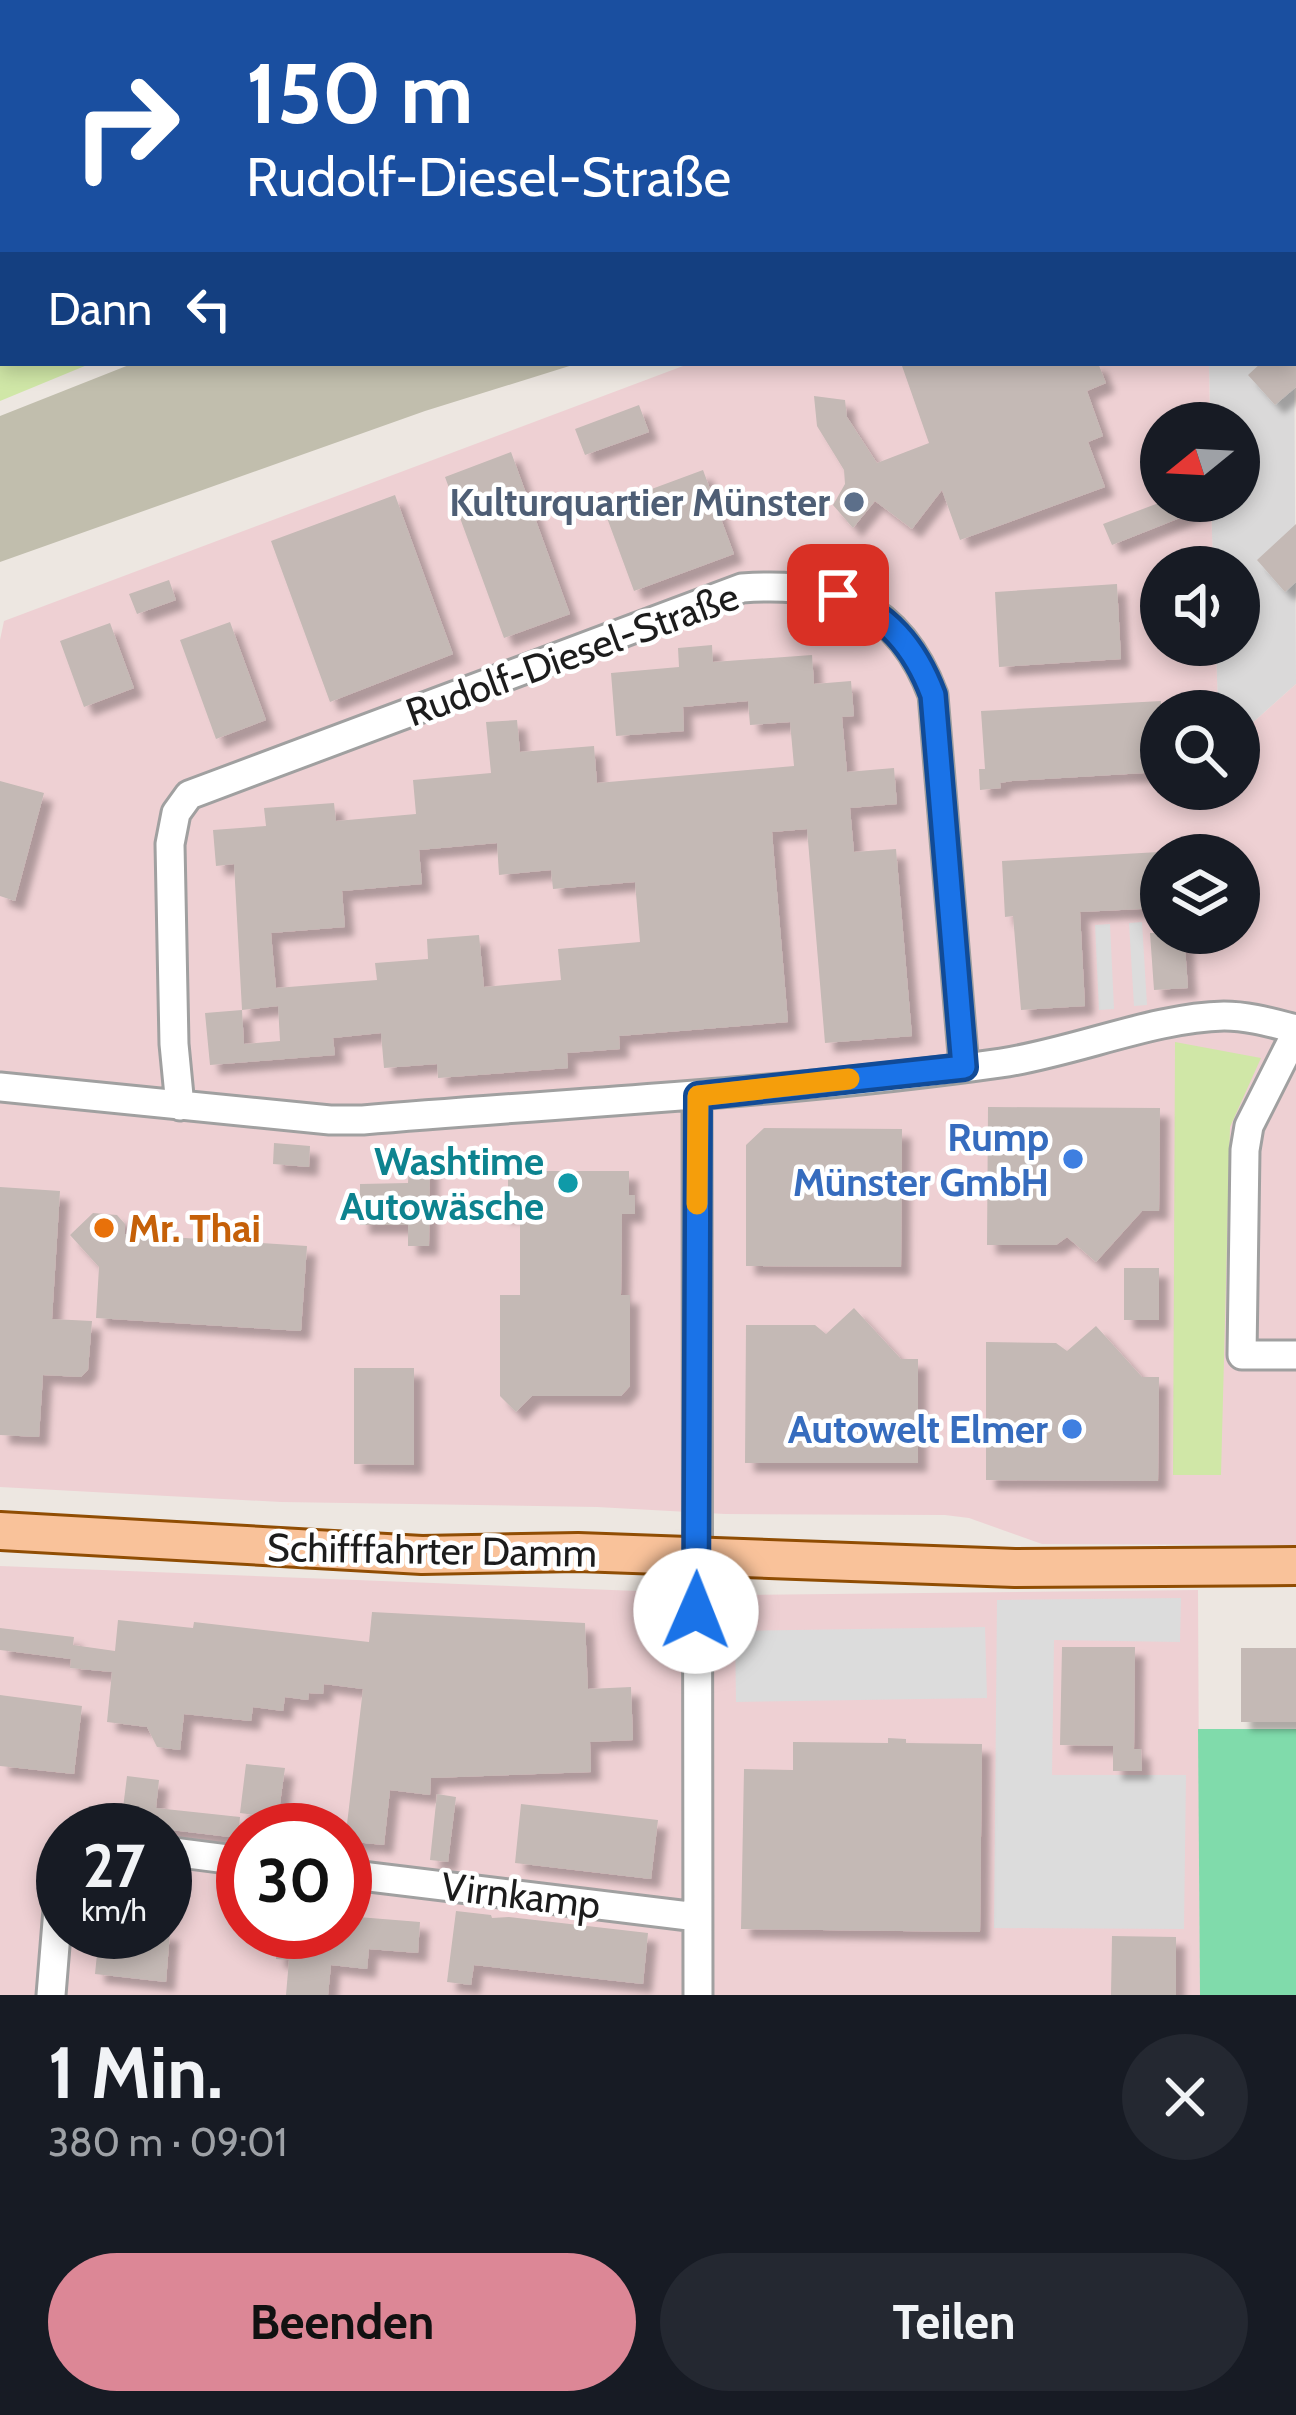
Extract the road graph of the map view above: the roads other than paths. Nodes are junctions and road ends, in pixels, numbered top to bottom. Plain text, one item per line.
1 (1296, 1031) edge
2 (964, 1067) junction
3 (0, 1087) edge
4 (698, 1096) junction
5 (180, 1106) junction
6 (1296, 1355) edge
7 (0, 1531) edge
8 (697, 1554) junction
9 (1296, 1566) edge
10 (372, 1877) edge
11 (697, 1917) junction
12 (54, 1959) edge
13 (51, 1995) edge
14 (698, 1995) edge

1 - 2 street
1 - 6 street
2 - 4 street
2 - 5 street, Rudolf-Diesel-Straße
3 - 5 street
4 - 5 street
4 - 8 street
7 - 8 main road, Schifffahrter Damm
8 - 9 main road, Schifffahrter Damm
8 - 11 street
10 - 11 street, Virnkamp
11 - 14 street
12 - 13 street

